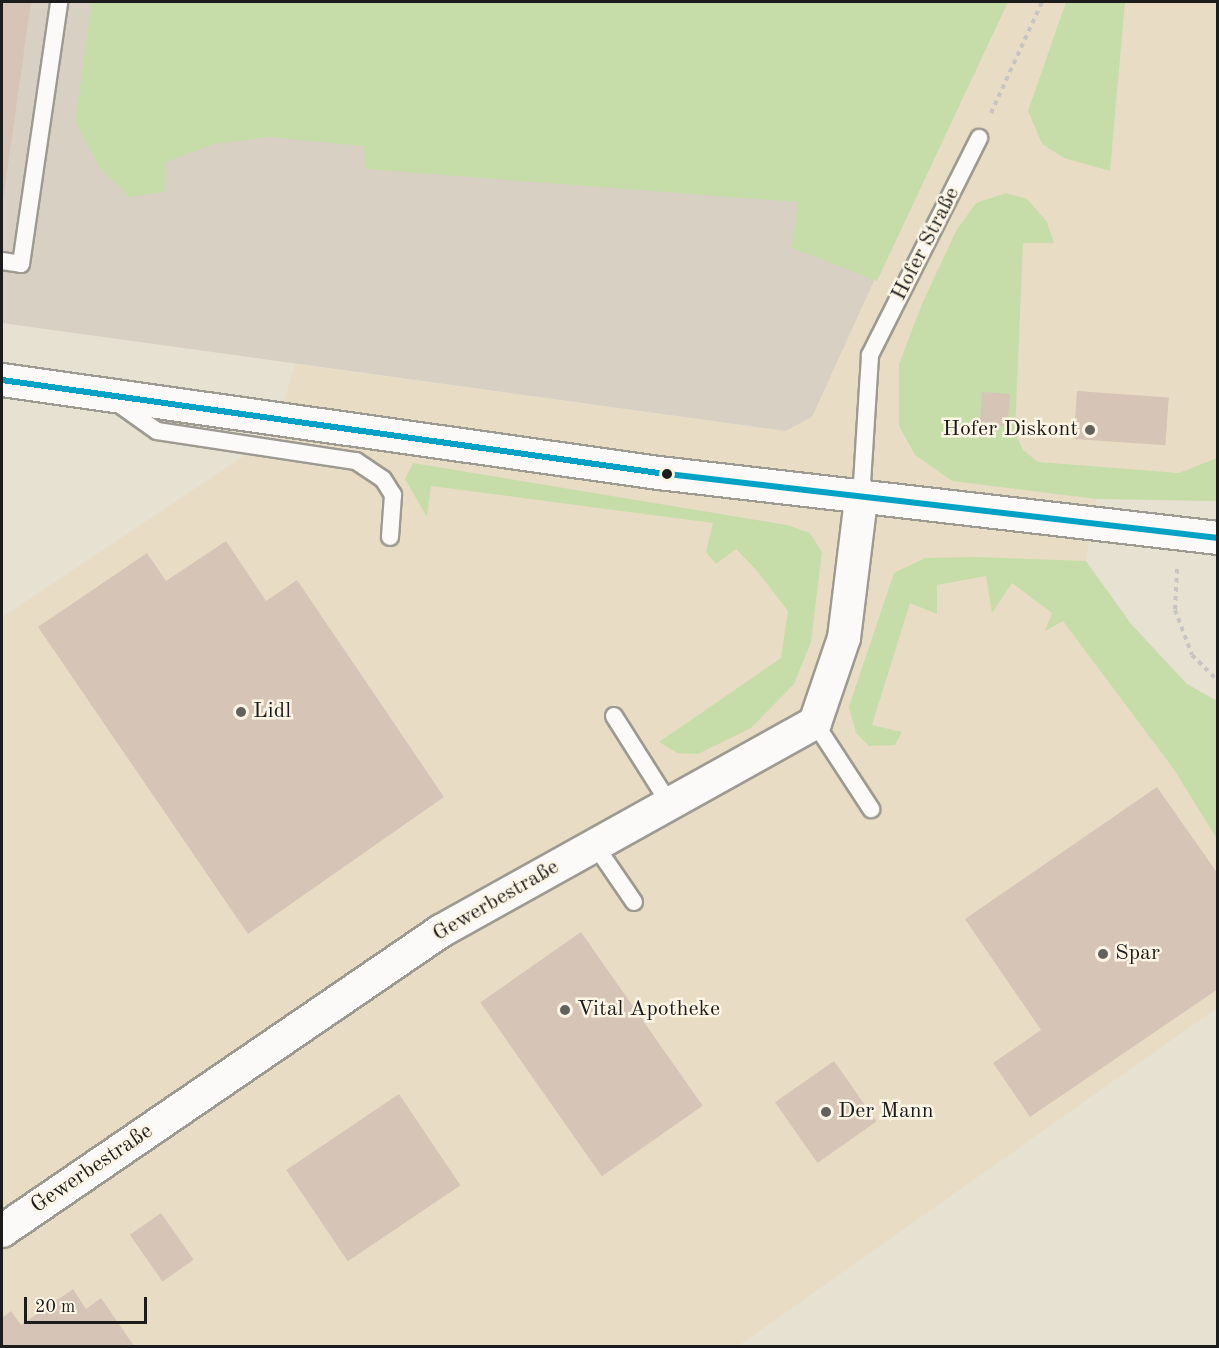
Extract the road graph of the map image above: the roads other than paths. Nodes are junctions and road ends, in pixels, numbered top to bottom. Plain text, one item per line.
1 (58, 2) edge
2 (979, 138) road end
3 (2, 261) edge
4 (2, 380) edge
5 (106, 394) junction
6 (861, 499) junction
7 (390, 537) dead end
8 (1218, 538) edge
9 (614, 716) dead end
10 (815, 723) junction
11 (669, 803) junction
12 (871, 809) dead end
13 (595, 844) junction
14 (634, 902) dead end
15 (2, 1230) edge

1 - 3 lane
2 - 6 lane, Hofer Straße
4 - 5 street
5 - 6 street
5 - 7 lane
6 - 8 street
6 - 10 street
9 - 11 lane
10 - 11 street, Gewerbestraße
10 - 12 lane
11 - 13 street, Gewerbestraße
13 - 14 lane
13 - 15 street, Gewerbestraße

